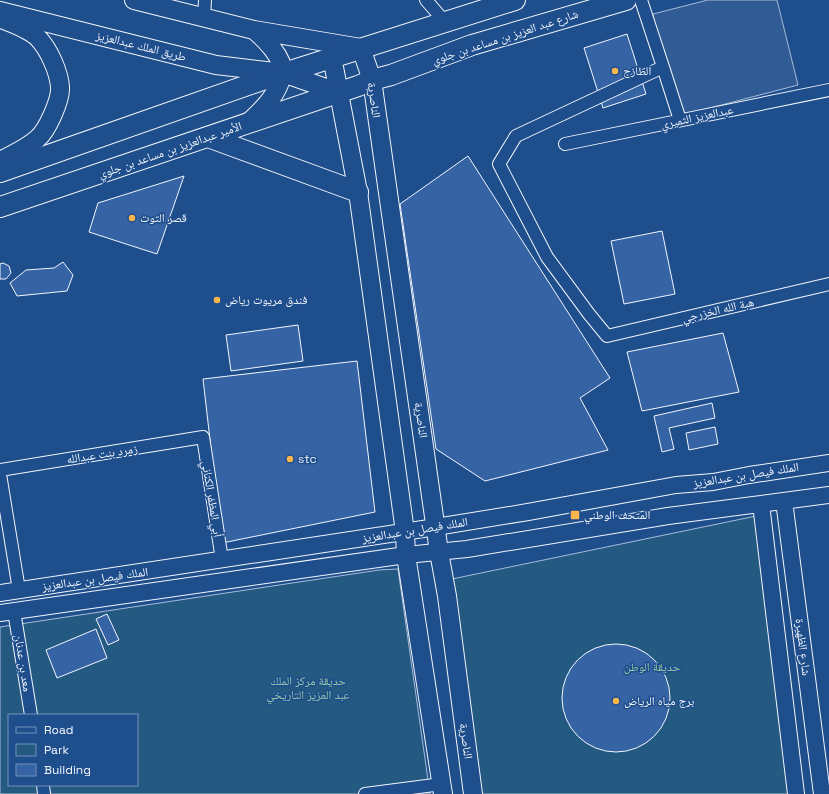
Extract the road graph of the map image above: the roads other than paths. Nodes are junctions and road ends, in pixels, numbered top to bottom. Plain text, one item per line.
1 (134, 0) edge
2 (205, 0) edge
3 (426, 0) edge
4 (626, 0) edge
5 (641, 0) edge
6 (504, 2) edge
7 (0, 11) edge
8 (0, 18) edge
9 (204, 18) junction
10 (454, 20) junction
11 (254, 30) junction
12 (472, 45) junction
13 (361, 48) junction
14 (332, 57) junction
15 (663, 67) junction
16 (283, 73) junction
17 (372, 80) junction
18 (829, 90) edge
19 (340, 93) junction
20 (680, 120) junction
21 (247, 123) junction
22 (208, 137) junction
23 (565, 144) dead end
24 (0, 161) edge
25 (0, 172) edge
26 (358, 192) junction
27 (0, 207) edge
28 (829, 284) edge
29 (203, 437) joint
30 (829, 463) edge
31 (0, 470) edge
32 (0, 474) edge
33 (829, 495) edge
34 (784, 501) junction
35 (761, 504) junction
36 (436, 527) junction
37 (405, 532) junction
38 (439, 552) junction
39 (406, 555) junction
40 (222, 560) junction
41 (19, 590) junction
42 (0, 593) edge
43 (7, 612) edge
44 (31, 714) edge
45 (443, 789) edge
46 (365, 794) edge
47 (473, 794) edge
48 (796, 794) edge
49 (822, 794) edge

1 - 9 main road
2 - 9 street
3 - 10 street
4 - 12 main road, شارع عبد العزيز بن مساعد بن جلوي
5 - 15 street
6 - 10 main road
7 - 16 main road, طريق الملك عبدالعزيز
8 - 24 main road
9 - 11 main road
10 - 12 main road
10 - 13 main road
11 - 13 main road
11 - 16 main road
12 - 17 main road, شارع عبد العزيز بن مساعد بن جلوي
13 - 14 main road
13 - 17 main road, الناصرية
14 - 16 main road
14 - 19 main road
15 - 20 street
15 - 28 street, هبة الله الخزرجي
16 - 19 main road, طريق الملك عبدالعزيز
16 - 21 main road
16 - 25 main road
17 - 19 main road, شارع عبد العزيز بن مساعد بن جلوي
17 - 36 main road, الناصرية
18 - 20 street, عبدالعزيز الثميري
19 - 21 main road, الأمير عبدالعزيز بن مساعد بن جلوي
19 - 26 main road
20 - 23 street, عبدالعزيز الثميري
21 - 22 main road, الأمير عبدالعزيز بن مساعد بن جلوي
22 - 26 main road
22 - 27 main road, الأمير عبدالعزيز بن مساعد بن جلوي
26 - 37 main road
29 - 31 street, زمرد بنت عبدالله
29 - 40 street, أبي المظفر الكناني
30 - 36 street, الملك فيصل بن عبدالعزيز
32 - 41 street
33 - 34 street, الملك فيصل بن عبدالعزيز
34 - 35 street, الملك فيصل بن عبدالعزيز
34 - 49 street, شارع الظهيرة
35 - 38 street, الملك فيصل بن عبدالعزيز
35 - 48 street, شارع الظهيرة
36 - 37 street, الملك فيصل بن عبدالعزيز
36 - 38 main road, الناصرية
37 - 39 main road
37 - 40 street, الملك فيصل بن عبدالعزيز
38 - 39 street, الملك فيصل بن عبدالعزيز
38 - 47 main road, الناصرية
39 - 43 street, الملك فيصل بن عبدالعزيز
39 - 45 main road
40 - 41 street, الملك فيصل بن عبدالعزيز
41 - 42 street, الملك فيصل بن عبدالعزيز
43 - 44 street, معد بن عدنان
45 - 46 street

